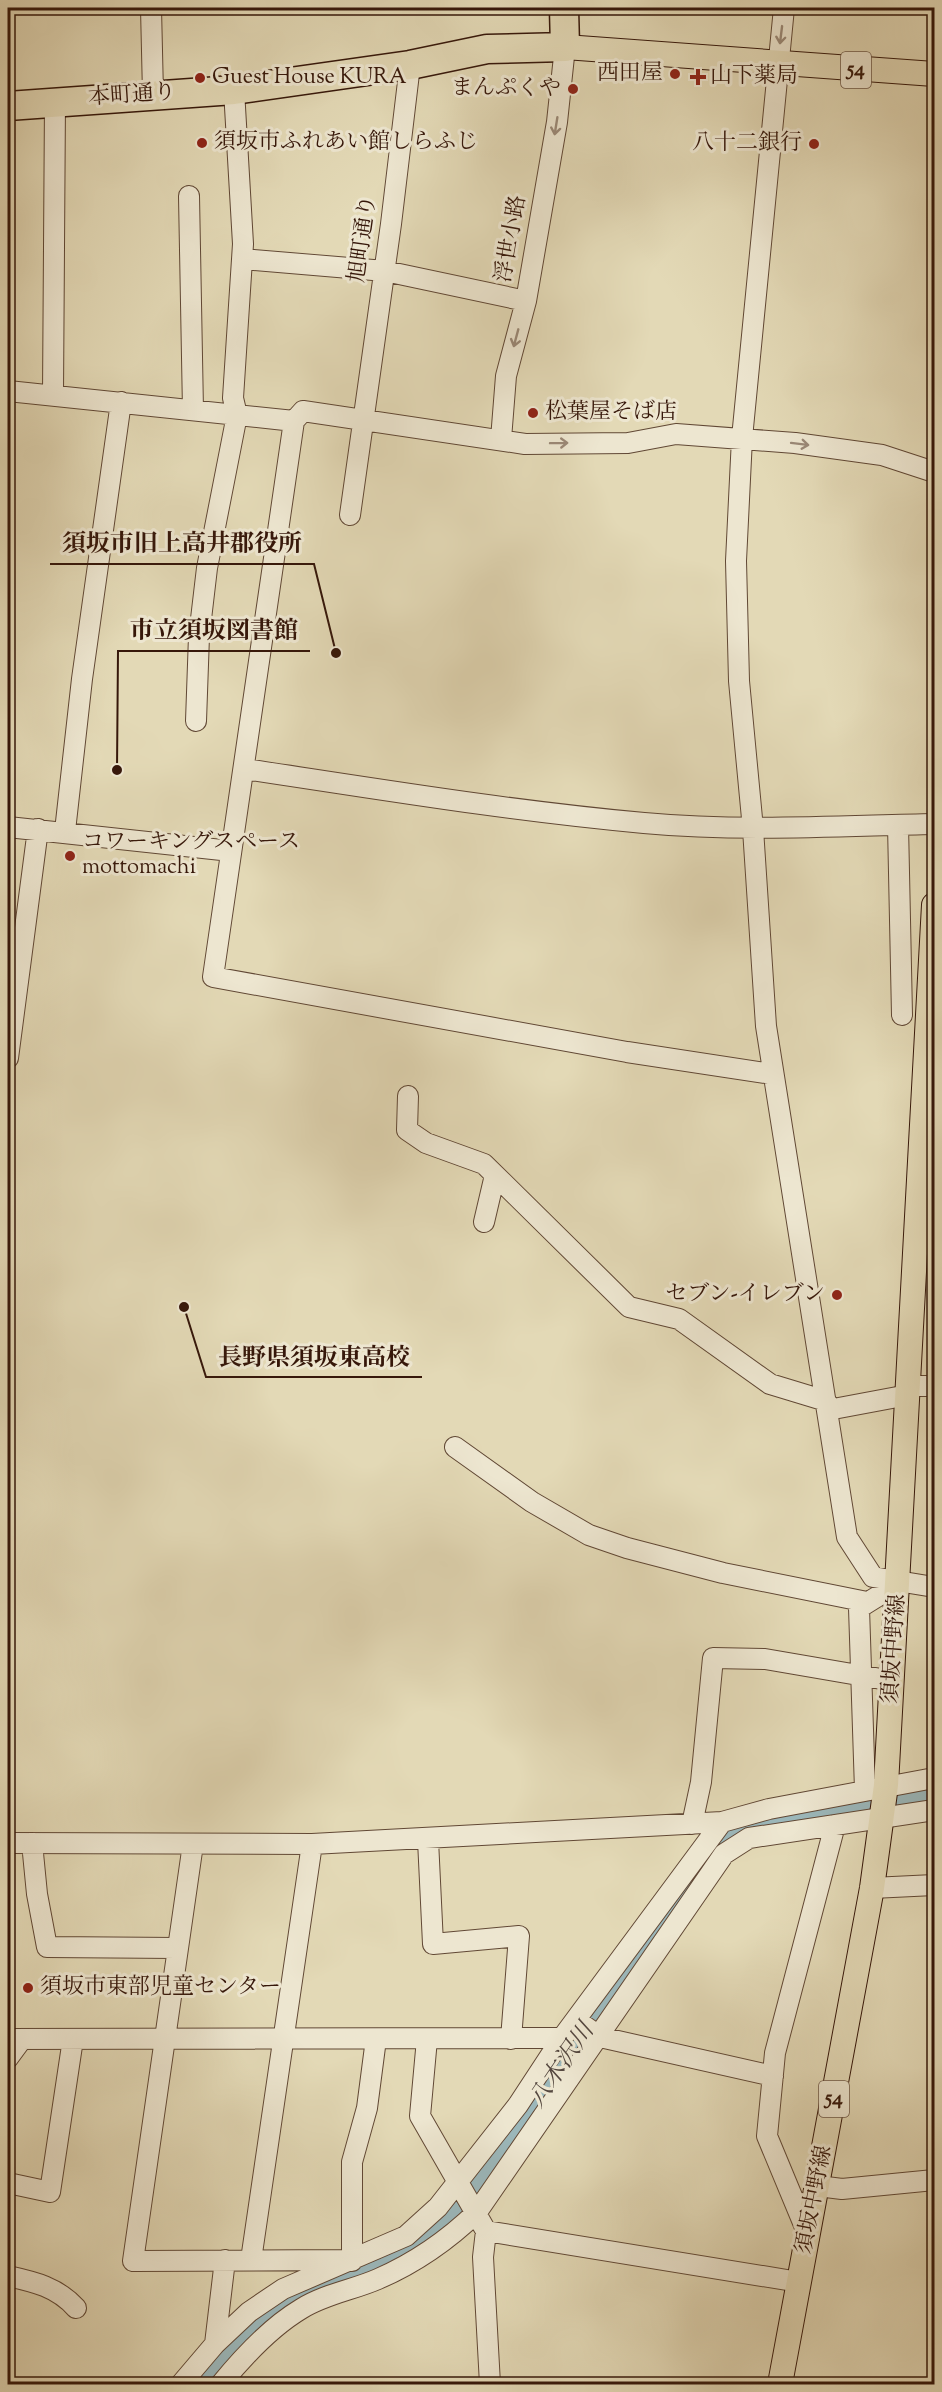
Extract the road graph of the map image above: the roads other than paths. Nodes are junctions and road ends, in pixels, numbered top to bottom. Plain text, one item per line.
1 (151, 8) edge
2 (564, 8) edge
3 (784, 8) edge
4 (565, 47) junction
5 (778, 63) junction
6 (410, 65) junction
7 (934, 74) edge
8 (234, 90) junction
9 (153, 94) junction
10 (55, 101) junction
11 (8, 106) edge
12 (189, 196) dead end
13 (243, 259) junction
14 (385, 271) junction
15 (526, 301) junction
16 (8, 391) edge
17 (52, 394) junction
18 (121, 402) junction
19 (193, 410) junction
20 (237, 415) junction
21 (363, 419) junction
22 (294, 421) junction
23 (742, 438) junction
24 (501, 439) junction
25 (934, 472) edge
26 (350, 515) dead end
27 (196, 722) dead end
28 (244, 770) junction
29 (934, 824) edge
30 (898, 825) junction
31 (8, 827) edge
32 (38, 829) junction
33 (753, 829) junction
34 (65, 831) junction
35 (231, 851) junction
36 (934, 904) edge
37 (902, 1015) dead end
38 (8, 1058) edge
39 (772, 1074) junction
40 (408, 1096) dead end
41 (929, 1103) edge
42 (495, 1175) junction
43 (483, 1222) dead end
44 (934, 1386) edge
45 (909, 1391) junction
46 (827, 1406) junction
47 (455, 1448) dead end
48 (899, 1583) junction
49 (934, 1587) edge
50 (867, 1602) junction
51 (862, 1676) junction
52 (893, 1681) junction
53 (934, 1778) edge
54 (880, 1799) junction
55 (934, 1810) edge
56 (722, 1822) junction
57 (692, 1824) junction
58 (835, 1825) junction
59 (428, 1840) junction
60 (8, 1843) edge
61 (32, 1843) junction
62 (193, 1844) junction
63 (312, 1844) junction
64 (934, 1885) edge
65 (872, 1888) junction
66 (177, 1948) junction
67 (588, 2029) junction
68 (562, 2038) junction
69 (15, 2039) edge
70 (73, 2039) junction
71 (164, 2039) junction
72 (285, 2039) junction
73 (376, 2039) junction
74 (427, 2039) junction
75 (511, 2039) junction
76 (8, 2058) edge
77 (773, 2076) junction
78 (934, 2180) edge
79 (8, 2183) edge
80 (459, 2186) junction
81 (818, 2186) junction
82 (475, 2210) junction
83 (486, 2231) junction
84 (809, 2237) junction
85 (225, 2260) junction
86 (251, 2260) junction
87 (352, 2260) junction
88 (8, 2276) edge
89 (799, 2282) junction
90 (76, 2308) dead end
91 (214, 2344) junction
92 (181, 2385) edge
93 (221, 2385) edge
94 (490, 2385) edge
95 (780, 2385) edge

1 - 9 street
2 - 4 highway
3 -> 5 street
4 - 5 main road, 54
4 - 6 highway, 本町通り
4 -> 15 street, 浮世小路
5 - 7 main road, 54
5 - 23 street
6 - 8 highway, 本町通り
6 - 14 street, 旭町通り
8 - 9 highway, 本町通り
8 - 13 street
9 - 10 highway, 本町通り
10 - 11 highway, 本町通り
10 - 17 street
12 - 19 street
13 - 14 street
13 - 20 street
14 - 15 street
14 - 21 street, 旭町通り
15 -> 24 street, 浮世小路
16 - 17 street
17 - 18 street
18 - 19 street
18 - 34 street
19 - 20 street
20 - 22 street
20 - 27 street
21 - 22 street
21 - 24 street
21 - 26 street, 旭町通り
22 - 28 street
24 -> 23 street
23 -> 25 street
23 - 33 street
28 - 33 street
28 - 35 street
29 - 30 street
30 - 33 street
30 - 37 street
31 - 32 street
32 - 34 street
32 - 38 street
33 - 39 street
34 - 35 street
35 - 39 street
36 - 41 main road, 須坂中野線 / 54
39 - 46 street
40 - 42 street
41 - 45 main road, 須坂中野線 / 54
42 - 43 street
42 - 46 street
44 - 45 street
45 - 46 street
45 - 48 main road, 須坂中野線 / 54
46 - 48 street
47 - 50 street
48 - 49 street
48 - 50 street
48 - 52 main road, 須坂中野線 / 54
50 - 51 street
51 - 52 street
51 - 54 street
51 - 57 street
52 - 54 main road, 須坂中野線 / 54
53 - 54 street
54 - 55 street
54 - 56 street
54 - 58 street
54 - 65 main road, 須坂中野線 / 54
56 - 57 street
56 - 67 street
57 - 59 street
58 - 67 street
58 - 77 street
59 - 63 street
59 - 75 street
60 - 61 street
61 - 62 street
61 - 66 street
62 - 63 street
62 - 66 street
63 - 72 street
64 - 65 street
65 - 81 main road, 須坂中野線 / 54
66 - 71 street
67 - 68 street
67 - 77 street
67 - 82 street
68 - 75 street
68 - 80 street
69 - 70 street
69 - 76 street
70 - 71 street
70 - 79 street
71 - 72 street
71 - 85 street
72 - 73 street
72 - 86 street
73 - 74 street
73 - 87 street
74 - 75 street
74 - 80 street
77 - 84 street
78 - 81 street
80 - 82 street
80 - 87 street
81 - 84 main road, 須坂中野線 / 54
82 - 83 street
82 - 93 street
83 - 89 street
83 - 94 street
84 - 89 main road, 須坂中野線 / 54
85 - 86 street
85 - 91 street
86 - 87 street
87 - 91 street
88 - 90 street
89 - 95 main road, 須坂中野線 / 54
91 - 92 street

